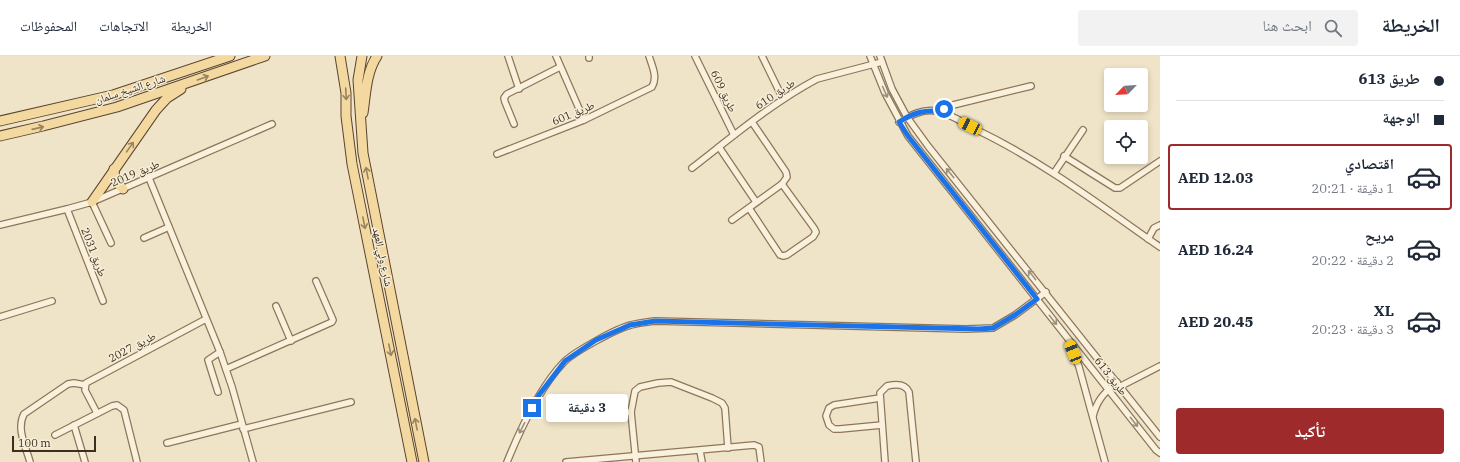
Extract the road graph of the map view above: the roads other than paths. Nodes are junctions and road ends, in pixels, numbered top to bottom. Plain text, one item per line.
1 (224, 56) edge
2 (230, 56) edge
3 (265, 56) edge
4 (334, 56) edge
5 (340, 56) edge
6 (362, 56) edge
7 (378, 56) edge
8 (508, 56) edge
9 (556, 56) edge
10 (649, 56) edge
11 (695, 56) edge
12 (762, 56) edge
13 (870, 56) edge
14 (880, 56) edge
15 (212, 62) junction
16 (882, 62) junction
17 (873, 64) junction
18 (560, 67) junction
19 (344, 76) junction
20 (189, 83) junction
21 (1031, 86) dead end
22 (519, 89) junction
23 (783, 99) junction
24 (942, 112) junction
25 (907, 117) junction
26 (584, 120) junction
27 (0, 121) edge
28 (752, 122) junction
29 (899, 122) junction
30 (272, 124) dead end
31 (514, 124) dead end
32 (360, 130) junction
33 (1083, 130) dead end
34 (734, 135) junction
35 (0, 136) edge
36 (719, 147) junction
37 (497, 154) dead end
38 (1064, 156) junction
39 (1160, 161) edge
40 (692, 168) dead end
41 (114, 169) junction
42 (1054, 172) junction
43 (149, 178) junction
44 (782, 184) junction
45 (123, 189) junction
46 (92, 202) junction
47 (756, 202) junction
48 (749, 208) junction
49 (67, 209) junction
50 (732, 220) dead end
51 (0, 225) edge
52 (1160, 225) edge
53 (169, 227) junction
54 (144, 238) dead end
55 (1148, 239) junction
56 (111, 243) dead end
57 (1160, 247) edge
58 (316, 281) dead end
59 (1046, 292) junction
60 (1037, 299) junction
61 (52, 301) dead end
62 (103, 301) dead end
63 (276, 306) dead end
64 (0, 317) edge
65 (206, 319) junction
66 (1067, 337) junction
67 (291, 341) junction
68 (220, 352) junction
69 (1160, 366) edge
70 (226, 369) junction
71 (1119, 384) junction
72 (85, 385) junction
73 (1108, 390) junction
74 (218, 392) dead end
75 (880, 398) junction
76 (351, 402) dead end
77 (631, 412) junction
78 (97, 413) junction
79 (572, 417) dead end
80 (1093, 417) junction
81 (74, 425) junction
82 (882, 425) junction
83 (243, 426) junction
84 (55, 435) dead end
85 (1160, 437) edge
86 (167, 443) dead end
87 (728, 448) junction
88 (700, 450) junction
89 (1160, 453) edge
90 (636, 459) edge
91 (30, 462) edge
92 (85, 462) edge
93 (137, 462) edge
94 (253, 462) edge
95 (412, 462) edge
96 (424, 462) edge
97 (507, 462) edge
98 (567, 462) edge
99 (702, 462) edge
100 (761, 462) edge
101 (885, 462) edge
102 (916, 462) edge
103 (1105, 462) edge

1 - 15 main road
2 - 15 main road, شارع الشيخ سلمان
20 -> 3 main road, شارع الشيخ سلمان
4 - 19 main road
5 - 19 main road, شارع ولي العهد
6 - 32 main road, شارع ولي العهد
7 - 32 main road
8 - 22 street
9 - 18 street
10 - 26 street, طريق 601
11 - 34 street, طريق 609
12 - 23 street
13 - 17 street, طريق 613
14 - 16 street, طريق 613
15 - 27 main road, شارع الشيخ سلمان
16 - 17 street, طريق 610
16 - 25 street, طريق 613
17 - 23 street, طريق 610
17 -> 29 street, طريق 613
18 - 22 street
18 - 26 street
19 -> 95 main road, شارع ولي العهد
35 -> 20 main road, شارع الشيخ سلمان
41 -> 20 main road
21 - 24 street
22 - 31 street
23 - 28 street, طريق 610
24 - 25 street
24 - 42 street
25 - 29 street
59 -> 25 street, طريق 613
26 - 37 street, طريق 601
28 - 34 street, طريق 610
28 - 44 street
29 - 60 street, طريق 613
30 - 43 street, طريق 2019
96 -> 32 main road, شارع ولي العهد
33 - 38 street
34 - 36 street, طريق 610
36 - 40 street, طريق 610
36 - 47 street
38 - 39 street
38 - 42 street
41 - 45 main road
41 - 46 main road
42 - 55 street
43 - 45 street, طريق 2019
43 - 53 street
44 - 47 street
44 - 48 street
45 - 46 street, طريق 2019
46 - 49 street, طريق 2019
46 - 56 street
47 - 48 street
48 - 50 street
49 - 51 street, طريق 2019
49 - 62 street, طريق 2031
52 - 55 street
53 - 54 street
53 - 65 street
55 - 57 street
58 - 67 street
59 - 60 street
59 - 71 street, طريق 613
60 -> 66 street, طريق 613
60 -> 97 street
61 - 64 street
63 - 67 street
65 - 68 street
65 - 72 street, طريق 2027
66 - 73 street, طريق 613
66 - 80 street
67 - 70 street
68 - 70 street
68 - 74 street
69 - 71 street
70 - 83 street
71 - 73 street
71 - 85 street, طريق 613
72 - 78 street
72 - 91 street
73 - 80 street
73 -> 89 street, طريق 613
75 - 82 street
75 - 82 street
75 - 102 street
76 - 83 street
77 - 79 street
77 - 87 street
77 - 90 street
78 - 81 street
78 - 93 street
80 - 103 street
81 - 84 street
81 - 92 street
82 - 101 street
83 - 86 street
83 - 94 street
87 - 88 street
87 - 100 street
88 - 90 street
88 - 99 street
90 - 98 street

